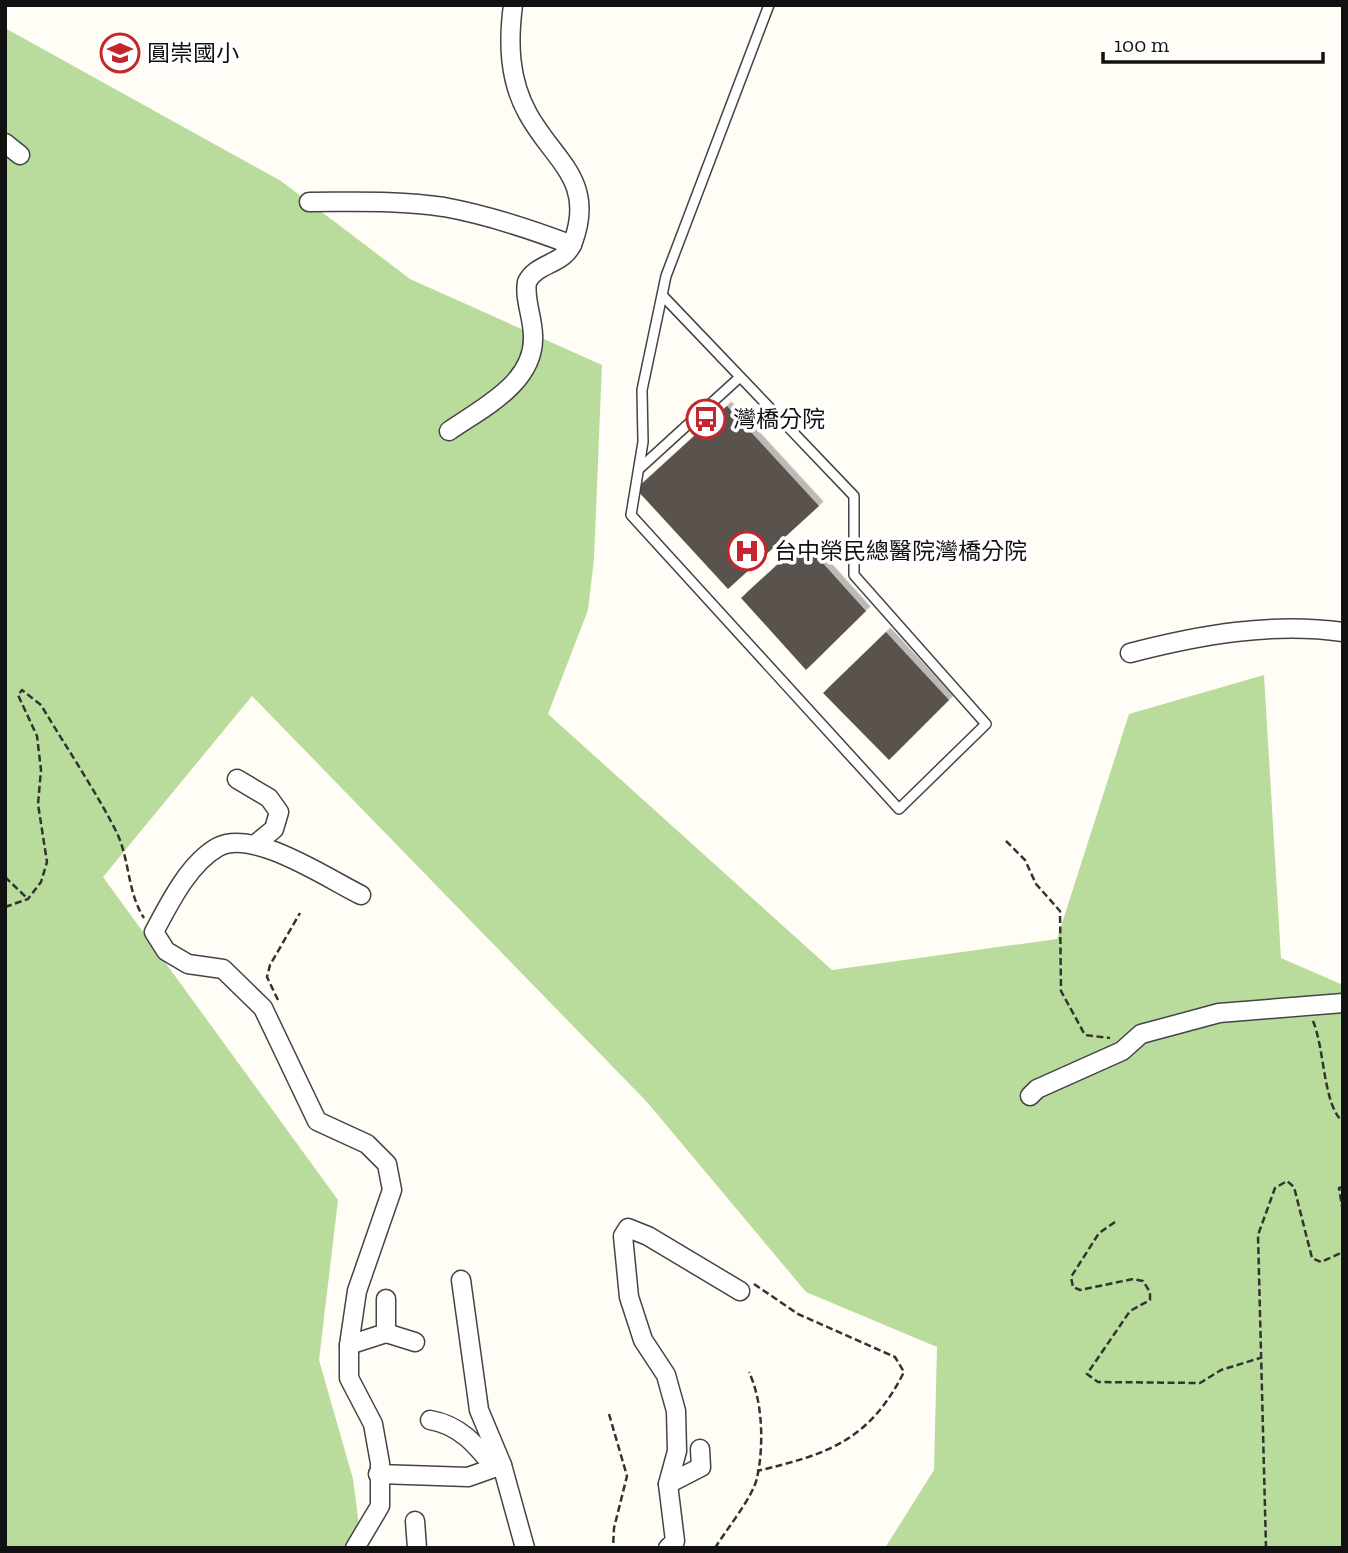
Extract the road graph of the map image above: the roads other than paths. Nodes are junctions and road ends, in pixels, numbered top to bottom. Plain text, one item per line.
1 (513, 5) edge
2 (769, 5) edge
3 (5, 143) edge
4 (20, 155) dead end
5 (309, 202) dead end
6 (572, 245) junction
7 (662, 295) junction
8 (740, 377) junction
9 (449, 431) dead end
10 (639, 469) junction
11 (1343, 632) edge
12 (1130, 653) dead end
13 (237, 779) dead end
14 (257, 843) junction
15 (361, 895) dead end
16 (1343, 1003) edge
17 (1030, 1096) dead end
18 (461, 1280) dead end
19 (740, 1291) road end
20 (386, 1299) dead end
21 (386, 1333) junction
22 (415, 1342) dead end
23 (349, 1345) junction
24 (430, 1420) dead end
25 (700, 1449) dead end
26 (498, 1466) junction
27 (378, 1474) junction
28 (668, 1484) junction
29 (415, 1521) dead end
30 (357, 1547) edge
31 (417, 1548) edge
32 (525, 1548) edge
33 (668, 1548) edge

1 - 6 street
2 - 7 lane
3 - 4 street
5 - 6 street
6 - 9 street
7 - 8 lane
7 - 10 lane
8 - 10 lane
8 - 10 lane
11 - 12 street
13 - 14 street
14 - 15 street
14 - 23 street
16 - 17 street
18 - 26 street
19 - 28 street
20 - 21 street
21 - 22 street
21 - 23 street
23 - 27 street
24 - 26 street
25 - 28 street
26 - 27 street
26 - 32 street
27 - 30 street
28 - 33 street
29 - 31 street

